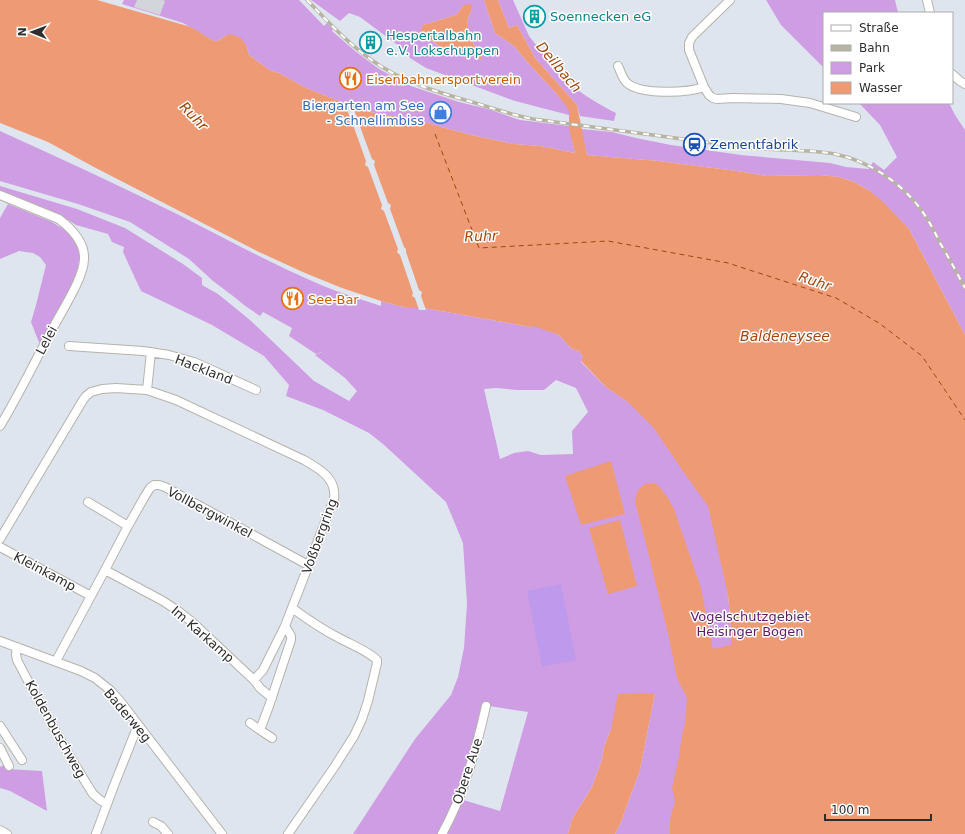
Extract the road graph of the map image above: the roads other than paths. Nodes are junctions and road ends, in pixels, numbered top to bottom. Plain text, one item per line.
1 (730, 0) edge
2 (926, 0) edge
3 (930, 12) edge
4 (618, 66) dead end
5 (953, 75) edge
6 (965, 84) edge
7 (704, 87) junction
8 (856, 117) dead end
9 (0, 195) edge
10 (69, 346) dead end
11 (151, 352) junction
12 (147, 390) junction
13 (256, 390) dead end
14 (0, 426) edge
15 (88, 502) dead end
16 (128, 526) junction
17 (0, 540) edge
18 (0, 547) edge
19 (308, 565) junction
20 (106, 570) junction
21 (91, 596) junction
22 (292, 608) junction
23 (285, 626) junction
24 (0, 641) edge
25 (17, 647) junction
26 (56, 661) junction
27 (254, 680) junction
28 (272, 698) junction
29 (486, 706) dead end
30 (250, 723) dead end
31 (138, 725) junction
32 (0, 726) edge
33 (260, 730) junction
34 (272, 738) dead end
35 (0, 748) edge
36 (22, 760) dead end
37 (9, 766) dead end
38 (107, 804) junction
39 (153, 822) dead end
40 (0, 830) edge
41 (7, 834) edge
42 (96, 834) edge
43 (168, 834) edge
44 (222, 834) edge
45 (288, 834) edge
46 (442, 834) edge

1 - 7 street
2 - 3 street
4 - 7 street
5 - 6 street
7 - 8 street
9 - 14 street, Lelei
10 - 11 street, Hackland
11 - 12 street
11 - 13 street, Hackland
12 - 17 street, Voßbergring
12 - 19 street, Voßbergring
15 - 16 street
16 - 19 street, Vollbergwinkel
16 - 20 street, Vollbergwinkel
18 - 21 street, Kleinkamp
19 - 22 street, Voßbergring
20 - 21 street, Vollbergwinkel
20 - 27 street, Im Karkamp
21 - 26 street, Vollbergwinkel
22 - 23 street
22 - 45 street
23 - 27 street
23 - 28 street
24 - 25 street, Baderweg
25 - 26 street, Baderweg
25 - 38 street, Koldenbuschweg
26 - 31 street, Baderweg
27 - 28 street, Im Karkamp
28 - 33 street
29 - 46 street, Obere Aue
30 - 33 street
31 - 38 street
31 - 44 street, Baderweg
32 - 36 street
33 - 34 street
35 - 37 street
38 - 42 street
39 - 43 street
40 - 41 street

